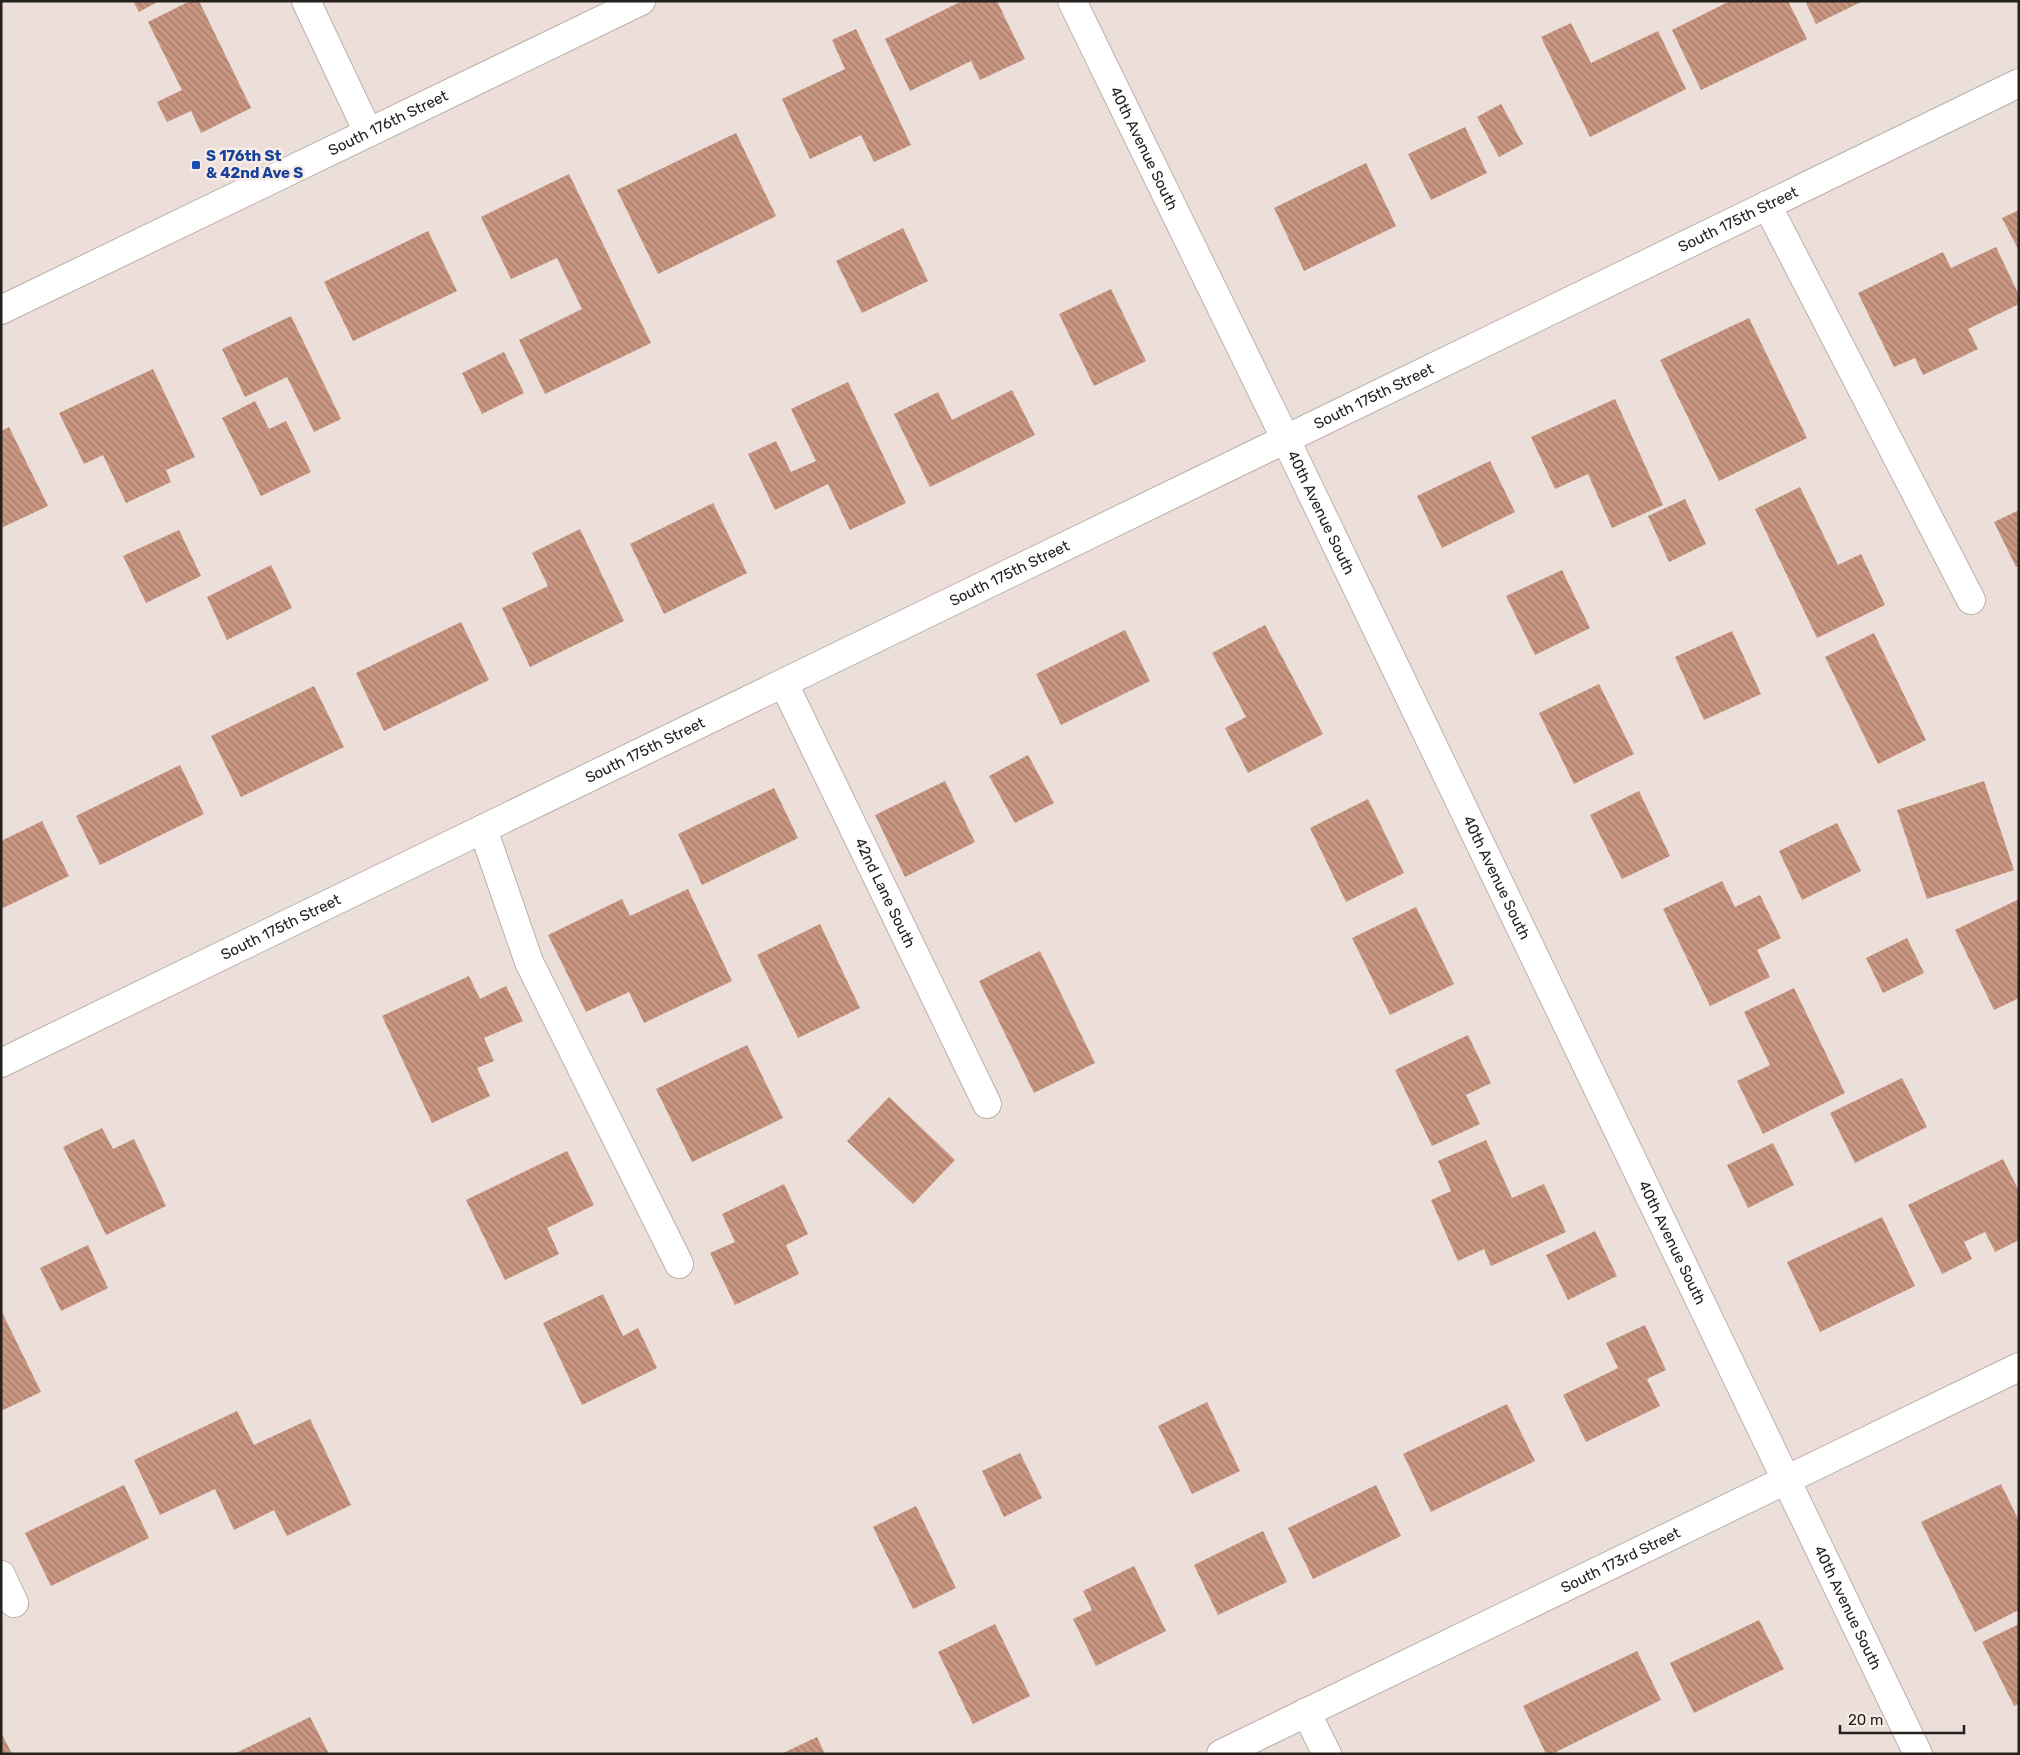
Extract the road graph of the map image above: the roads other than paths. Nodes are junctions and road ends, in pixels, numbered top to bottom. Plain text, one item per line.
1 (306, 1) edge
2 (641, 1) edge
3 (1072, 1) edge
4 (2019, 83) edge
5 (368, 132) junction
6 (1768, 205) junction
7 (1, 310) edge
8 (1286, 440) junction
9 (1971, 600) dead end
10 (784, 684) junction
11 (483, 829) junction
12 (1, 1064) edge
13 (987, 1104) dead end
14 (679, 1264) dead end
15 (2019, 1367) edge
16 (1786, 1478) junction
17 (1, 1575) edge
18 (14, 1603) dead end
19 (1306, 1712) junction
20 (1221, 1754) edge
21 (1327, 1754) edge
22 (1918, 1754) edge

1 - 5 street
2 - 5 street, South 176th Street
3 - 8 street, 40th Avenue South
4 - 6 street, South 175th Street
5 - 7 street, South 176th Street
6 - 8 street, South 175th Street
6 - 9 street
8 - 10 street, South 175th Street
8 - 16 street, 40th Avenue South
10 - 11 street, South 175th Street
10 - 13 street, 42nd Lane South
11 - 12 street, South 175th Street
11 - 14 street
15 - 16 street, South 173rd Street
16 - 19 street, South 173rd Street
16 - 22 street, 40th Avenue South
17 - 18 street
19 - 20 street, South 173rd Street
19 - 21 street

